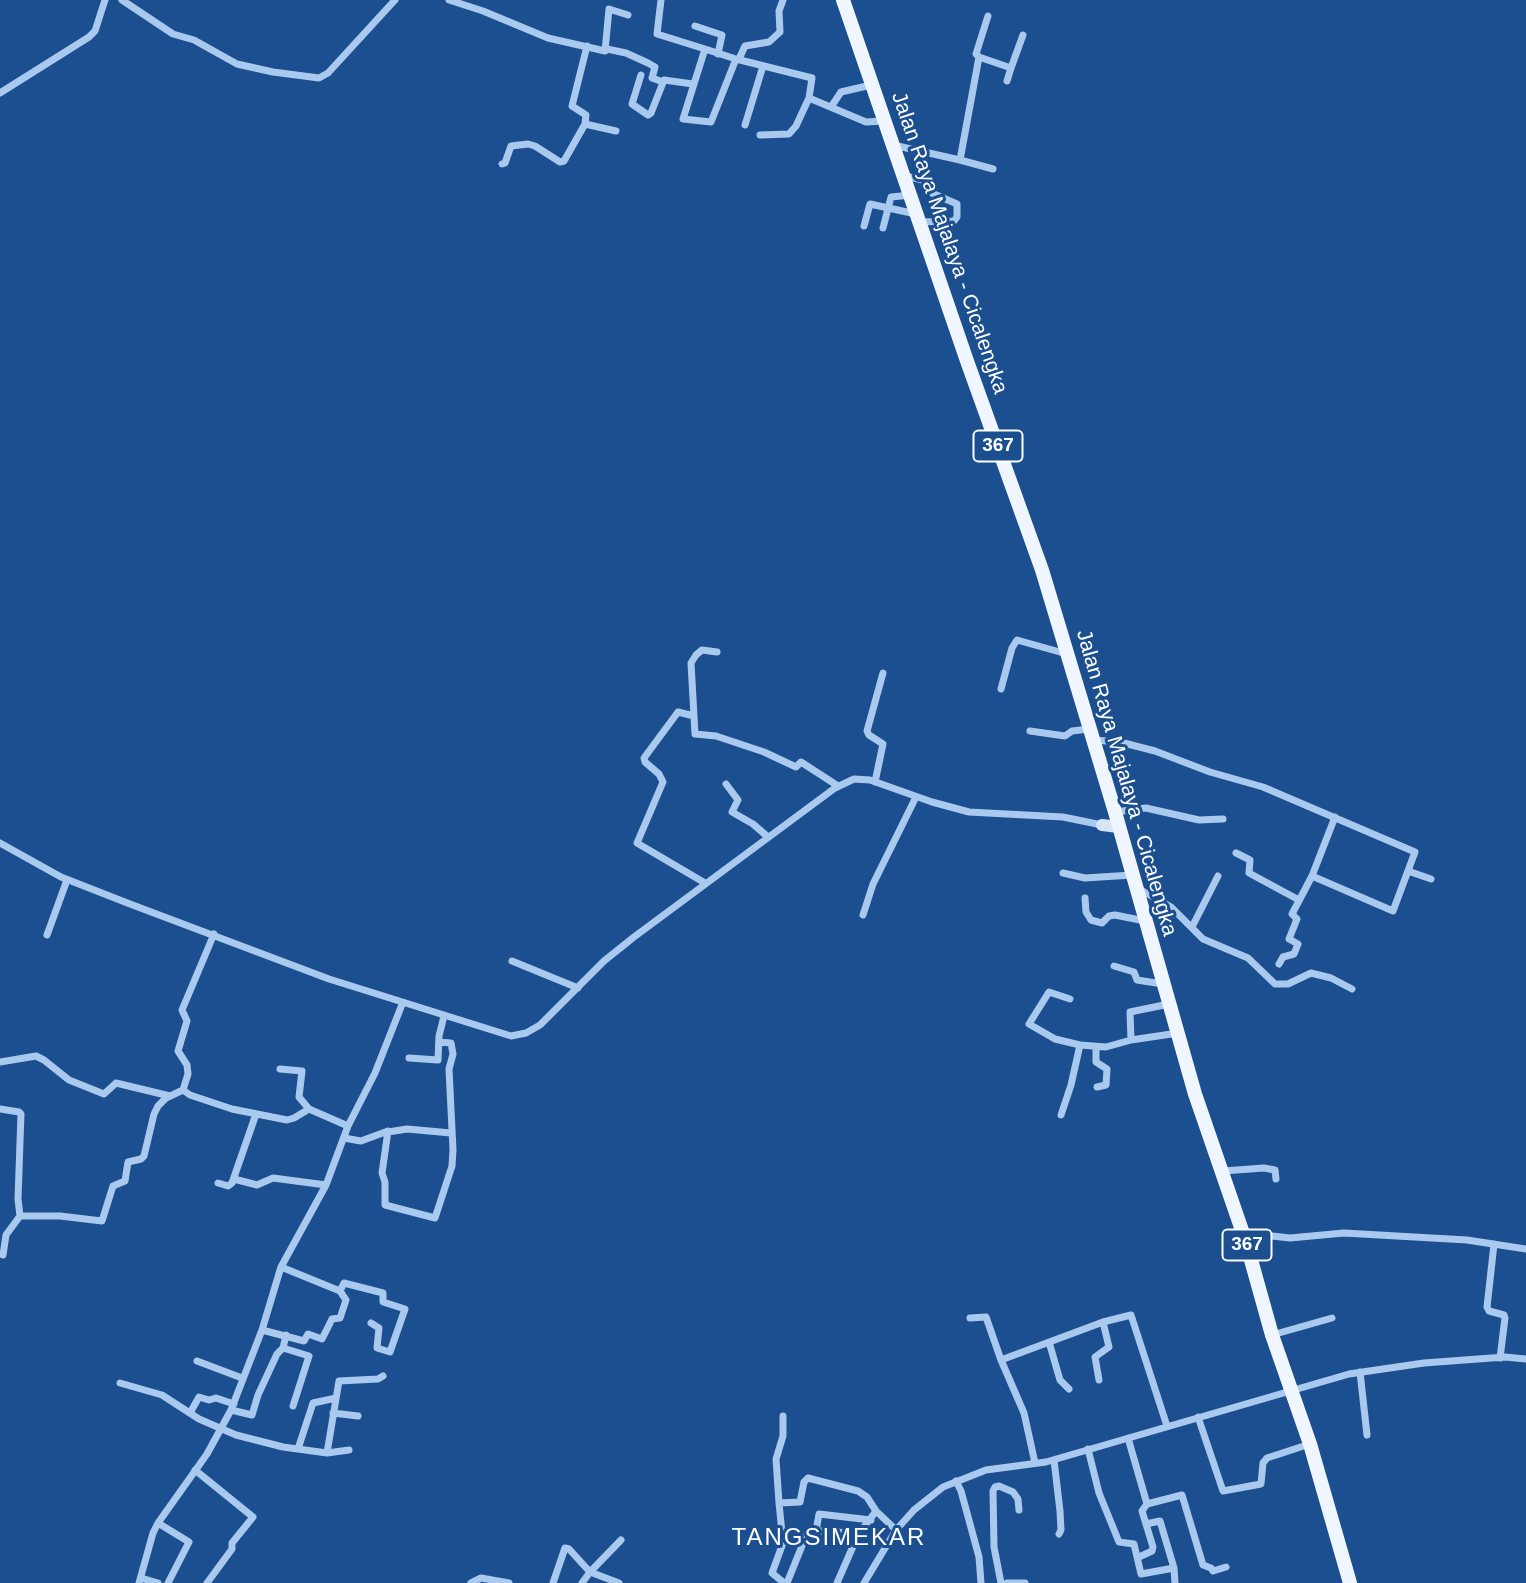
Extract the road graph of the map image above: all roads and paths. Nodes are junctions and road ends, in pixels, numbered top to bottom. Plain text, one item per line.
1 (106, 0) edge
2 (122, 0) edge
3 (395, 0) edge
4 (449, 0) edge
5 (661, 0) edge
6 (783, 0) edge
7 (843, 0) edge
8 (628, 15) dead end
9 (988, 16) dead end
10 (695, 26) dead end
11 (1023, 35) dead end
12 (587, 46) junction
13 (607, 49) junction
14 (705, 49) junction
15 (718, 54) junction
16 (979, 57) junction
17 (737, 59) junction
18 (763, 66) junction
19 (1011, 68) junction
20 (641, 75) dead end
21 (1007, 80) dead end
22 (663, 82) junction
23 (693, 84) junction
24 (872, 85) junction
25 (0, 93) edge
26 (809, 98) junction
27 (831, 107) junction
28 (884, 121) junction
29 (585, 124) junction
30 (745, 125) dead end
31 (616, 131) dead end
32 (760, 135) dead end
33 (893, 145) junction
34 (960, 160) junction
35 (502, 164) dead end
36 (993, 169) dead end
37 (904, 176) junction
38 (911, 195) junction
39 (887, 208) junction
40 (919, 218) junction
41 (864, 226) dead end
42 (883, 228) dead end
43 (717, 652) dead end
44 (1067, 654) junction
45 (883, 673) dead end
46 (1001, 689) dead end
47 (694, 716) junction
48 (1030, 731) dead end
49 (1091, 734) junction
50 (876, 782) junction
51 (726, 784) dead end
52 (838, 786) junction
53 (916, 797) junction
54 (1115, 813) junction
55 (1335, 817) junction
56 (1223, 819) dead end
57 (1102, 825) joint
58 (1119, 827) junction
59 (768, 837) junction
60 (0, 844) edge
61 (1236, 853) dead end
62 (1408, 871) junction
63 (1063, 873) dead end
64 (1218, 876) dead end
65 (1312, 876) junction
66 (1431, 879) dead end
67 (67, 880) junction
68 (705, 883) junction
69 (1085, 898) dead end
70 (1139, 898) junction
71 (1299, 900) junction
72 (863, 915) dead end
73 (1192, 927) junction
74 (214, 934) junction
75 (47, 935) dead end
76 (512, 961) dead end
77 (1279, 964) dead end
78 (1114, 966) dead end
79 (1163, 984) junction
80 (578, 988) junction
81 (1352, 989) dead end
82 (1070, 999) dead end
83 (403, 1002) junction
84 (1169, 1004) junction
85 (444, 1016) junction
86 (1179, 1033) junction
87 (1131, 1040) junction
88 (439, 1042) junction
89 (1080, 1045) junction
90 (1096, 1047) junction
91 (409, 1058) dead end
92 (0, 1062) edge
93 (281, 1069) dead end
94 (1097, 1087) dead end
95 (183, 1090) junction
96 (171, 1096) junction
97 (0, 1109) edge
98 (309, 1109) junction
99 (256, 1114) junction
100 (1061, 1115) dead end
101 (348, 1126) junction
102 (388, 1132) junction
103 (451, 1133) junction
104 (344, 1138) junction
105 (1223, 1171) junction
106 (1276, 1179) dead end
107 (234, 1180) junction
108 (218, 1183) dead end
109 (326, 1185) junction
110 (20, 1216) junction
111 (1246, 1242) junction
112 (1494, 1244) junction
113 (1526, 1249) edge
114 (3, 1255) dead end
115 (281, 1267) junction
116 (340, 1291) junction
117 (970, 1318) dead end
118 (1332, 1318) dead end
119 (1102, 1322) junction
120 (371, 1323) dead end
121 (262, 1329) junction
122 (286, 1335) junction
123 (1272, 1335) junction
124 (1049, 1342) junction
125 (283, 1348) junction
126 (1500, 1358) junction
127 (1526, 1359) edge
128 (1001, 1360) junction
129 (197, 1361) dead end
130 (1360, 1372) junction
131 (383, 1376) dead end
132 (243, 1378) junction
133 (1099, 1380) dead end
134 (120, 1383) dead end
135 (1069, 1389) dead end
136 (1291, 1390) junction
137 (336, 1398) junction
138 (293, 1406) dead end
139 (232, 1407) junction
140 (190, 1413) junction
141 (333, 1413) junction
142 (358, 1416) dead end
143 (783, 1416) dead end
144 (1198, 1417) junction
145 (1167, 1426) junction
146 (222, 1429) junction
147 (1367, 1435) dead end
148 (1128, 1438) junction
149 (1310, 1444) junction
150 (298, 1449) junction
151 (1088, 1449) junction
152 (349, 1450) dead end
153 (327, 1453) junction
154 (1054, 1460) junction
155 (1035, 1463) junction
156 (1000, 1468) junction
157 (195, 1470) junction
158 (956, 1481) junction
159 (999, 1486) junction
160 (779, 1503) junction
161 (1147, 1504) junction
162 (1019, 1510) dead end
163 (876, 1511) junction
164 (871, 1520) junction
165 (158, 1523) junction
166 (1146, 1524) junction
167 (896, 1530) junction
168 (816, 1531) junction
169 (1059, 1534) dead end
170 (858, 1535) junction
171 (621, 1540) dead end
172 (1139, 1557) junction
173 (1226, 1567) dead end
174 (1174, 1568) junction
175 (590, 1572) junction
176 (140, 1580) edge
177 (158, 1583) edge
178 (168, 1583) edge
179 (207, 1583) edge
180 (471, 1583) edge
181 (509, 1583) edge
182 (553, 1583) edge
183 (582, 1583) edge
184 (620, 1583) edge
185 (785, 1583) edge
186 (836, 1583) edge
187 (864, 1583) edge
188 (981, 1583) edge
189 (1001, 1583) edge
190 (1007, 1583) edge
191 (1025, 1583) edge
192 (1175, 1583) edge
193 (1350, 1583) edge

1 - 25 street
2 - 3 street
4 - 12 street
5 - 14 street
6 - 17 street
7 - 24 main road, Jalan Raya Majalaya - Cicalengka / 367
8 - 13 street
9 - 16 street
10 - 15 street
11 - 19 street
12 - 13 street
12 - 29 street
13 - 22 street
14 - 15 street
14 - 23 street
15 - 17 street
16 - 19 street
16 - 34 street
17 - 18 street
17 - 23 street
18 - 26 street
18 - 30 street
19 - 21 street
20 - 22 street
22 - 23 street
24 - 27 street
24 - 28 main road, Jalan Raya Majalaya - Cicalengka / 367
26 - 27 street
26 - 32 street
27 - 28 street
28 - 33 main road, Jalan Raya Majalaya - Cicalengka / 367
29 - 31 street
29 - 35 street
33 - 34 street
33 - 37 main road, Jalan Raya Majalaya - Cicalengka / 367
34 - 36 street
37 - 38 main road, Jalan Raya Majalaya - Cicalengka / 367
37 - 40 street
38 - 39 street
38 - 40 main road, Jalan Raya Majalaya - Cicalengka / 367
39 - 40 street
39 - 41 street
39 - 42 street
40 - 44 main road, Jalan Raya Majalaya - Cicalengka / 367
43 - 47 street
44 - 46 street
44 - 49 main road, Jalan Raya Majalaya - Cicalengka / 367
45 - 50 street
47 - 52 street
47 - 68 street
48 - 49 street
49 - 54 main road, Jalan Raya Majalaya - Cicalengka / 367
49 - 55 street
50 - 52 street
50 - 53 street
51 - 59 street
52 - 59 street
53 - 57 street
53 - 72 street
54 - 56 street
54 - 58 main road, Jalan Raya Majalaya - Cicalengka / 367
55 - 62 street
55 - 65 street
57 - 58 street
58 - 70 main road, Jalan Raya Majalaya - Cicalengka / 367
59 - 68 street
60 - 67 street
61 - 71 street
62 - 65 street
62 - 66 street
63 - 70 street
64 - 73 street
65 - 71 street
67 - 74 street
67 - 75 street
68 - 80 street
69 - 70 street
70 - 73 street
70 - 79 main road, Jalan Raya Majalaya - Cicalengka / 367
71 - 77 street
73 - 81 street
74 - 83 street
74 - 95 street
76 - 80 street
78 - 79 street
79 - 84 main road, Jalan Raya Majalaya - Cicalengka / 367
80 - 85 street
82 - 89 street
83 - 85 street
83 - 101 street
84 - 86 main road, Jalan Raya Majalaya - Cicalengka / 367
84 - 87 street
85 - 88 street
86 - 87 street
86 - 105 main road, Jalan Raya Majalaya - Cicalengka / 367
87 - 90 street
88 - 91 street
88 - 103 street
89 - 90 street
89 - 100 street
90 - 94 street
92 - 96 street
93 - 98 street
95 - 96 street
95 - 99 street
96 - 110 street
97 - 110 street
98 - 99 street
98 - 101 street
99 - 107 street
101 - 104 street
102 - 103 street
102 - 103 street
102 - 104 street
104 - 109 street
105 - 106 street
105 - 111 main road, Jalan Raya Majalaya - Cicalengka / 367
107 - 108 street
107 - 109 street
109 - 115 street
110 - 114 street
111 - 112 street
111 - 123 main road, Jalan Raya Majalaya - Cicalengka / 367
112 - 113 street
112 - 126 street
115 - 116 street
115 - 121 street
116 - 120 street
116 - 122 street
117 - 128 street
118 - 123 street
119 - 124 street
119 - 133 street
119 - 145 street
121 - 122 street
121 - 132 street
122 - 125 street
123 - 136 main road, Jalan Raya Majalaya - Cicalengka / 367
124 - 128 street
124 - 135 street
125 - 138 street
125 - 139 street
126 - 127 street
126 - 130 street
128 - 155 street
129 - 132 street
130 - 136 street
130 - 147 street
131 - 137 street
132 - 139 street
134 - 140 street
136 - 144 street
136 - 149 main road, Jalan Raya Majalaya - Cicalengka / 367
137 - 141 street
137 - 150 street
139 - 140 street
139 - 146 street
140 - 146 street
141 - 142 street
141 - 153 street
143 - 160 street
144 - 145 street
144 - 149 street
145 - 148 street
146 - 150 street
146 - 157 street
148 - 151 street
148 - 161 street
149 - 193 main road, Jalan Raya Majalaya - Cicalengka / 367
150 - 153 street
151 - 154 street
151 - 172 street
152 - 153 street
154 - 155 street
154 - 169 street
155 - 156 street
156 - 158 street
156 - 159 street
157 - 165 street
157 - 179 street
158 - 167 street
158 - 188 street
159 - 162 street
159 - 189 street
160 - 163 street
160 - 185 street
161 - 166 street
161 - 173 street
163 - 164 street
163 - 167 street
164 - 168 street
164 - 170 street
165 - 176 street
165 - 178 street
166 - 172 street
166 - 174 street
167 - 187 street
168 - 170 street
168 - 185 street
170 - 186 street
171 - 175 street
172 - 174 street
174 - 192 street
175 - 182 street
175 - 183 street
175 - 184 street
176 - 177 street
180 - 181 street
190 - 191 street

